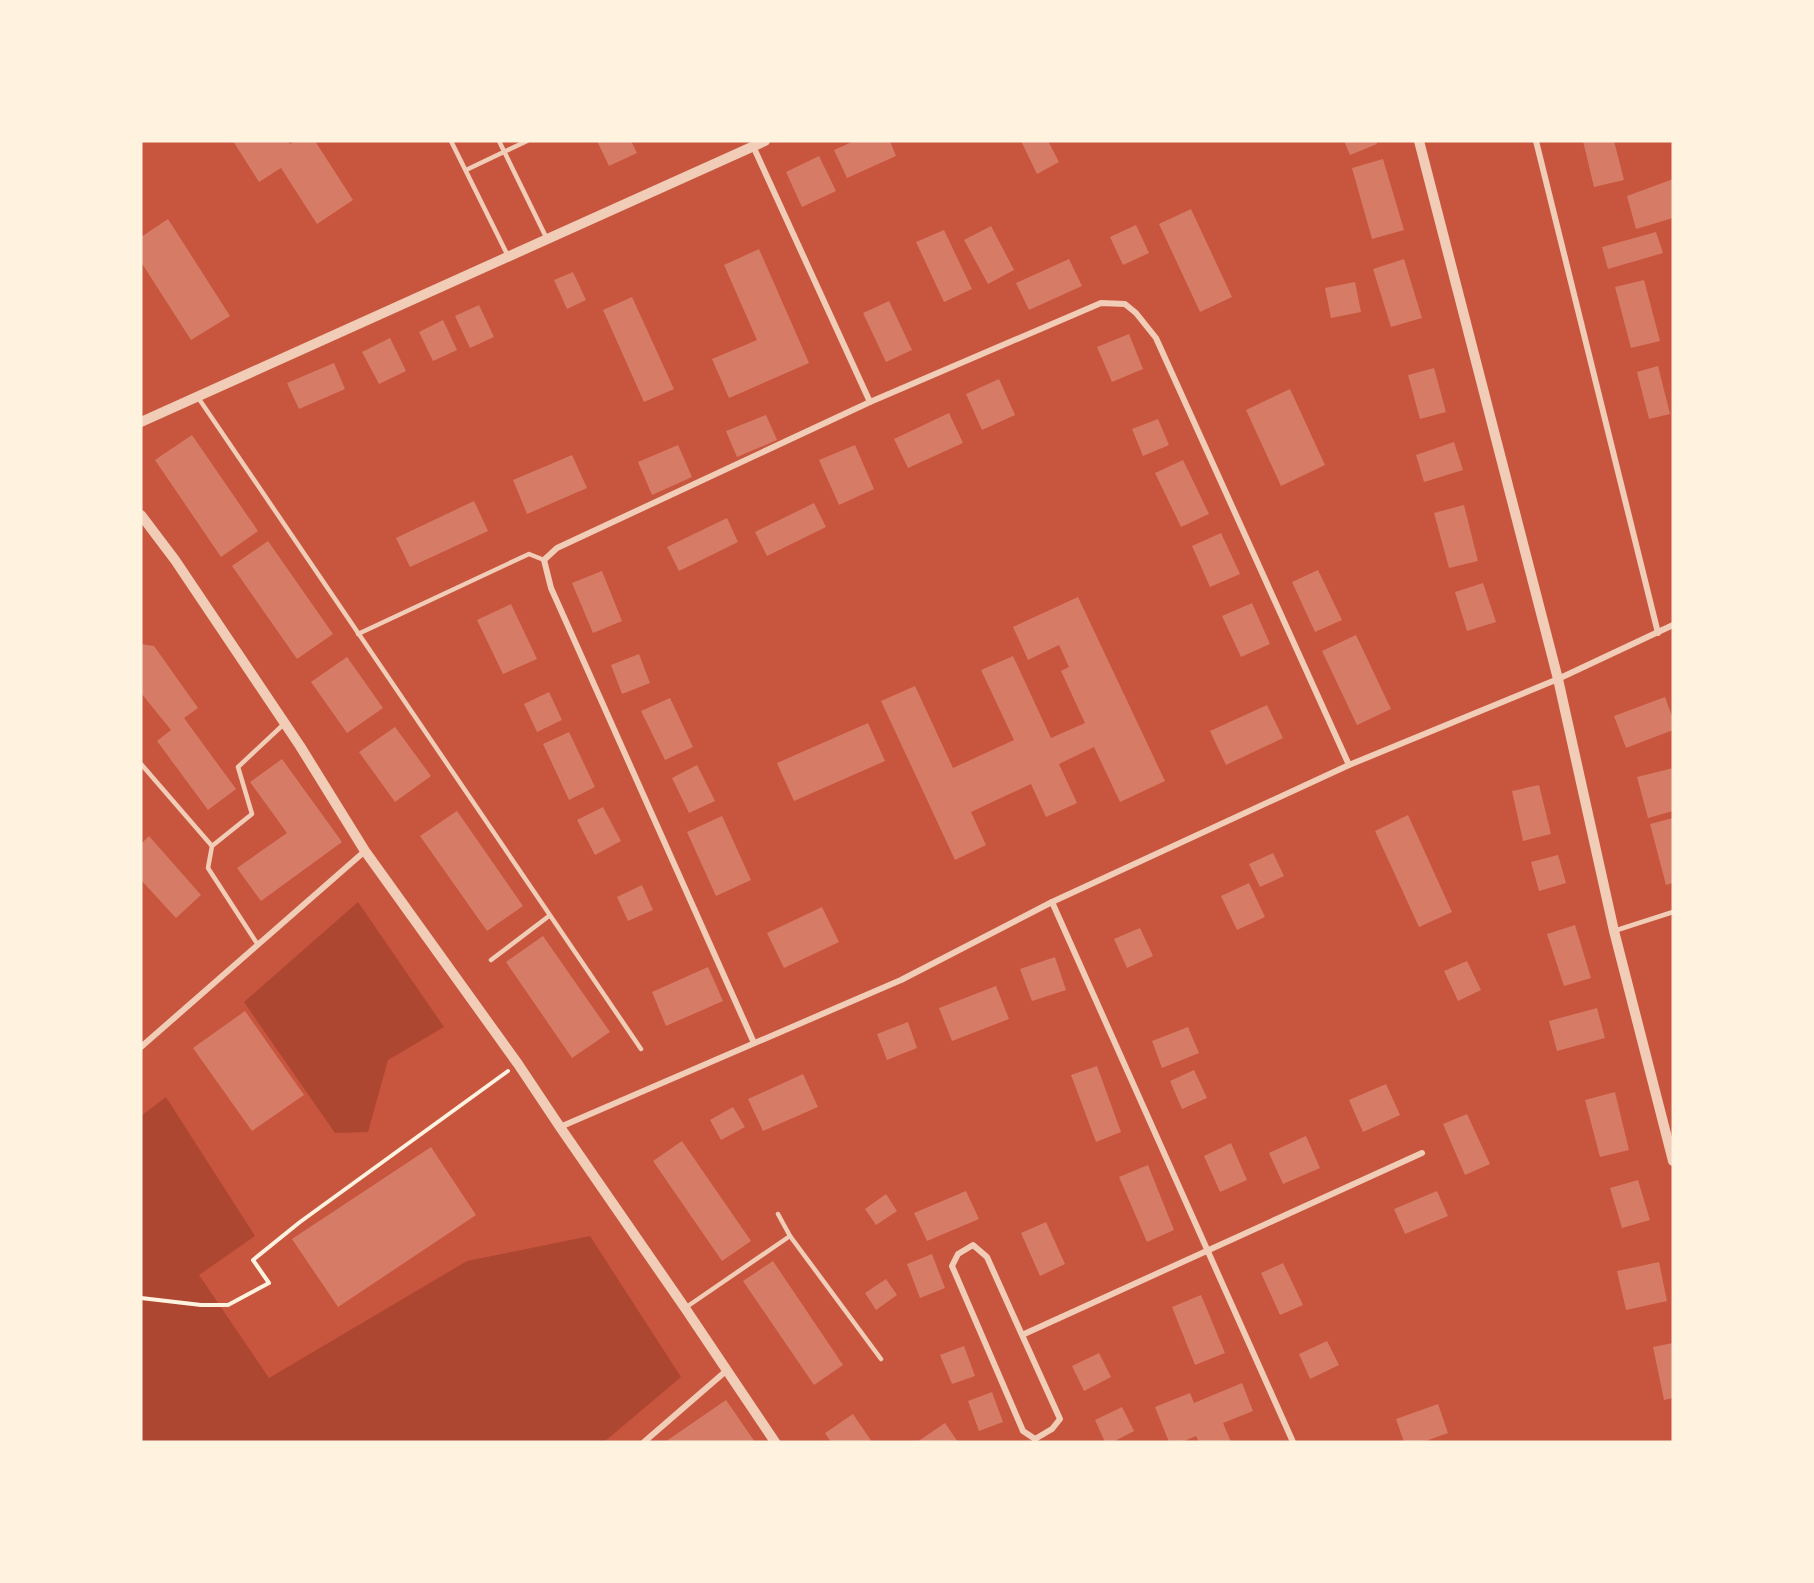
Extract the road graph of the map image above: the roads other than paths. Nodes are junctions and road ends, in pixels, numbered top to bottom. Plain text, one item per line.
1 (451, 141) edge
2 (499, 141) edge
3 (527, 141) edge
4 (765, 141) edge
5 (1419, 141) edge
6 (1536, 141) edge
7 (753, 146) junction
8 (504, 152) junction
9 (466, 170) junction
10 (547, 239) junction
11 (508, 256) junction
12 (197, 396) junction
13 (870, 402) junction
14 (141, 422) edge
15 (141, 515) edge
16 (544, 560) junction
17 (1673, 625) edge
18 (1658, 633) junction
19 (358, 634) junction
20 (1558, 678) junction
21 (285, 723) junction
22 (141, 764) edge
23 (1349, 765) junction
24 (212, 846) junction
25 (365, 851) junction
26 (1052, 902) junction
27 (1673, 912) edge
28 (549, 916) junction
29 (1614, 931) junction
30 (258, 945) junction
31 (491, 960) dead end
32 (754, 1044) junction
33 (141, 1047) edge
34 (641, 1049) dead end
35 (560, 1127) junction
36 (1422, 1153) dead end
37 (1673, 1161) edge
38 (778, 1214) dead end
39 (790, 1236) junction
40 (1208, 1251) junction
41 (685, 1308) junction
42 (1022, 1335) junction
43 (881, 1359) dead end
44 (726, 1371) junction
45 (644, 1442) edge
46 (775, 1442) edge
47 (1293, 1442) edge

1 - 9 lane
2 - 8 lane
3 - 8 lane
4 - 7 street
5 - 20 street
6 - 18 street
7 - 10 street
7 - 13 street
8 - 9 lane
8 - 10 lane
9 - 11 lane
10 - 11 street
11 - 12 street
12 - 14 street
12 - 19 lane
13 - 16 street
13 - 23 street
15 - 21 street
16 - 19 lane
16 - 32 street
17 - 18 street
18 - 20 street
19 - 28 lane
20 - 23 street
20 - 29 street
21 - 24 lane
21 - 25 street
22 - 24 lane
23 - 26 street
24 - 30 lane
25 - 30 street
25 - 35 street
26 - 32 street
26 - 40 street
27 - 29 lane
28 - 31 lane
28 - 34 lane
29 - 37 street
30 - 33 street
32 - 35 street
35 - 41 street
36 - 40 street
38 - 39 lane
39 - 41 lane
39 - 43 lane
40 - 42 street
40 - 47 street
41 - 44 street
42 - 42 street
44 - 45 street
44 - 46 street

